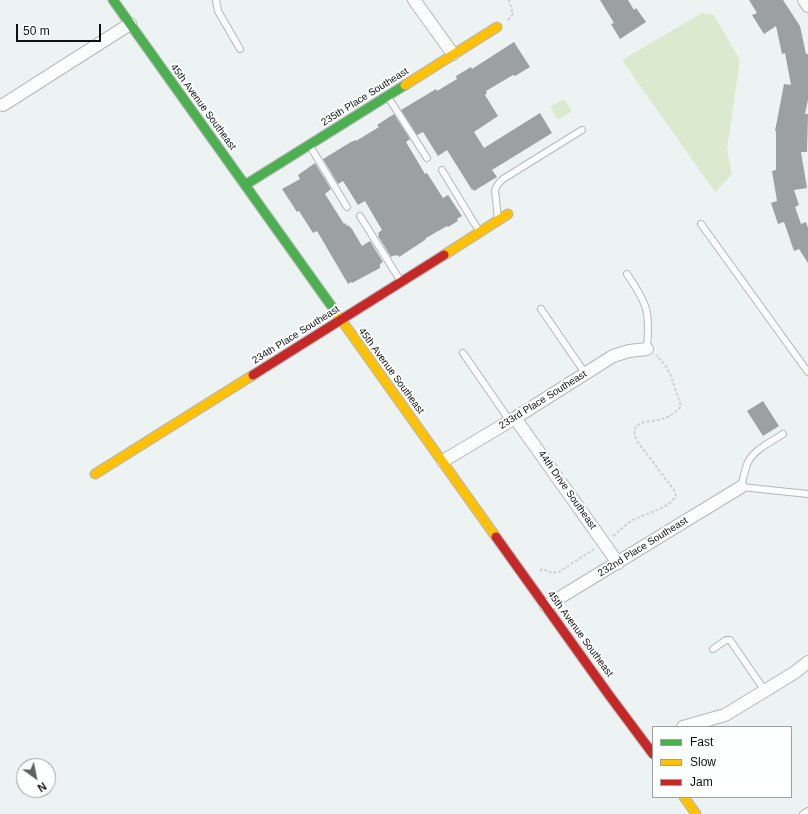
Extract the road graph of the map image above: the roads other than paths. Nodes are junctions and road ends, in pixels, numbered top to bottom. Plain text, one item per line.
1 (113, 0) edge
2 (216, 0) edge
3 (414, 0) edge
4 (804, 0) edge
5 (808, 6) edge
6 (130, 24) junction
7 (497, 27) road end
8 (240, 49) dead end
9 (453, 54) junction
10 (388, 95) junction
11 (3, 105) dead end
12 (582, 130) dead end
13 (309, 145) junction
14 (427, 158) dead end
15 (442, 170) dead end
16 (245, 185) junction
17 (347, 207) dead end
18 (508, 214) dead end
19 (360, 216) dead end
20 (498, 220) junction
21 (701, 224) dead end
22 (480, 232) junction
23 (627, 274) dead end
24 (401, 282) junction
25 (541, 309) dead end
26 (341, 319) junction
27 (647, 349) joint
28 (463, 353) dead end
29 (808, 372) edge
30 (585, 373) junction
31 (513, 419) junction
32 (783, 434) dead end
33 (443, 461) junction
34 (95, 474) dead end
35 (741, 487) junction
36 (808, 494) edge
37 (618, 563) junction
38 (546, 606) junction
39 (713, 649) dead end
40 (808, 662) edge
41 (765, 691) junction
42 (686, 726) edge
43 (652, 749) edge
44 (685, 798) edge
45 (808, 811) edge
46 (696, 814) edge
47 (803, 814) edge

1 - 6 street, 45th Avenue Southeast
2 - 8 lane
3 - 9 street
4 - 5 street
6 - 11 street
6 - 16 street, 45th Avenue Southeast
7 - 9 street, 235th Place Southeast
9 - 10 street, 235th Place Southeast
10 - 13 street, 235th Place Southeast
10 - 14 lane
12 - 20 lane
13 - 16 street, 235th Place Southeast
13 - 17 lane
15 - 22 lane
16 - 26 street, 45th Avenue Southeast
18 - 20 street, 234th Place Southeast
19 - 24 lane
20 - 22 street, 234th Place Southeast
21 - 29 lane
22 - 24 street, 234th Place Southeast
23 - 27 lane
24 - 26 street, 234th Place Southeast
25 - 30 lane
26 - 33 street, 45th Avenue Southeast
26 - 34 street, 234th Place Southeast
27 - 30 street, 233rd Place Southeast
28 - 31 lane
30 - 31 street, 233rd Place Southeast
31 - 33 street, 233rd Place Southeast
31 - 37 street, 44th Drive Southeast
32 - 35 lane
33 - 38 street, 45th Avenue Southeast
35 - 36 lane
35 - 37 street, 232nd Place Southeast
37 - 38 street, 232nd Place Southeast
38 - 43 street, 45th Avenue Southeast
39 - 41 lane
40 - 41 street
41 - 42 street
44 - 46 street
45 - 47 lane

